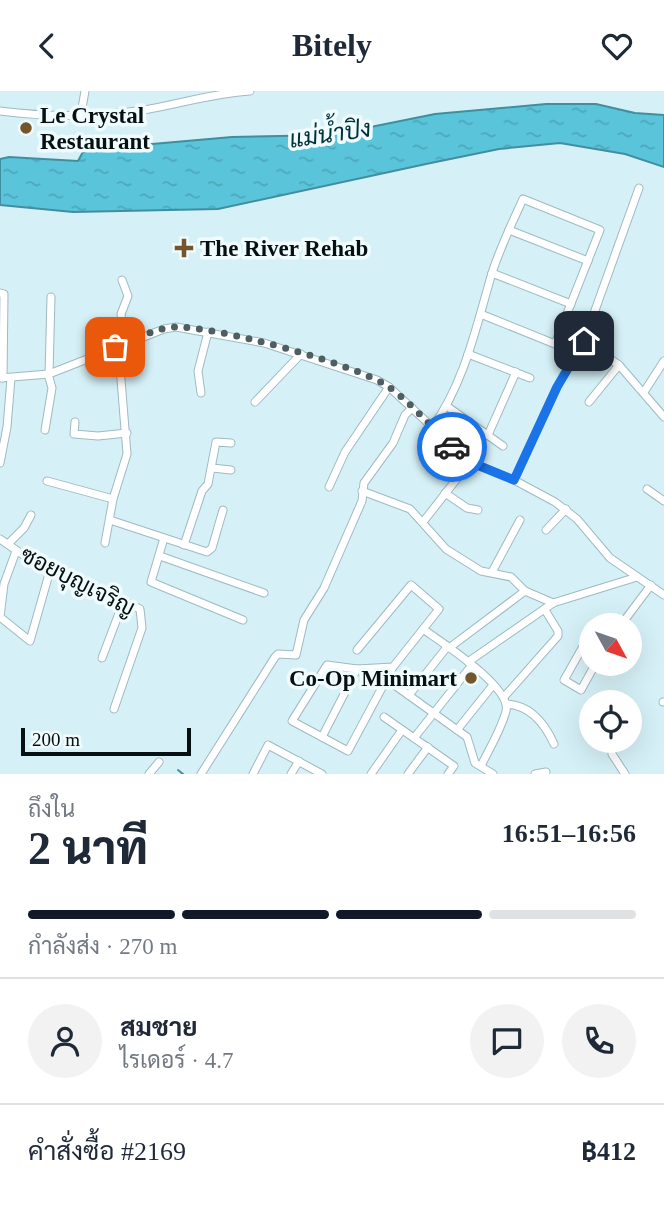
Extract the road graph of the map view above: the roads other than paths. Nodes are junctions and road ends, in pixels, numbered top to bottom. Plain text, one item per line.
1 (85, 91) edge
2 (250, 91) edge
3 (229, 92) edge
4 (0, 111) edge
5 (81, 114) junction
6 (639, 188) dead end
7 (509, 230) junction
8 (587, 261) junction
9 (492, 273) junction
10 (122, 280) dead end
11 (0, 293) edge
12 (51, 297) dead end
13 (571, 304) junction
14 (482, 315) junction
15 (208, 332) junction
16 (584, 341) junction
17 (125, 344) junction
18 (115, 347) junction
19 (301, 354) junction
20 (468, 354) junction
21 (664, 361) edge
22 (619, 365) junction
23 (516, 372) junction
24 (49, 374) junction
25 (5, 378) edge
26 (530, 378) dead end
27 (389, 387) junction
28 (644, 392) junction
29 (201, 393) dead end
30 (255, 402) dead end
31 (589, 402) dead end
32 (448, 407) junction
33 (412, 408) junction
34 (663, 414) edge
35 (75, 422) dead end
36 (432, 428) junction
37 (45, 430) dead end
38 (127, 433) junction
39 (488, 435) junction
40 (231, 443) dead end
41 (503, 446) dead end
42 (470, 462) junction
43 (0, 463) edge
44 (212, 468) junction
45 (231, 470) dead end
46 (514, 480) junction
47 (47, 481) dead end
48 (329, 487) dead end
49 (647, 489) dead end
50 (362, 491) junction
51 (445, 493) junction
52 (113, 499) junction
53 (664, 501) edge
54 (566, 509) junction
55 (223, 510) dead end
56 (478, 510) dead end
57 (31, 515) dead end
58 (110, 520) junction
59 (520, 520) dead end
60 (426, 525) junction
61 (546, 530) dead end
62 (164, 538) junction
63 (0, 539) edge
64 (105, 543) dead end
65 (8, 544) junction
66 (184, 545) junction
67 (16, 551) junction
68 (160, 556) junction
69 (51, 567) junction
70 (492, 572) junction
71 (637, 577) junction
72 (651, 585) junction
73 (525, 591) junction
74 (264, 593) dead end
75 (664, 595) edge
76 (124, 600) junction
77 (553, 603) junction
78 (545, 610) junction
79 (630, 613) edge
80 (243, 620) dead end
81 (423, 629) junction
82 (448, 648) junction
83 (357, 650) dead end
84 (579, 654) edge
85 (102, 658) dead end
86 (470, 663) junction
87 (393, 667) junction
88 (357, 669) junction
89 (589, 676) edge
90 (386, 679) junction
91 (493, 685) junction
92 (409, 695) junction
93 (505, 701) junction
94 (114, 709) dead end
95 (433, 712) junction
96 (384, 717) dead end
97 (402, 730) junction
98 (457, 730) junction
99 (322, 737) junction
100 (414, 738) junction
101 (554, 744) dead end
102 (428, 747) junction
103 (612, 754) dead end
104 (299, 761) junction
105 (159, 762) dead end
106 (481, 766) junction
107 (546, 772) edge
108 (149, 774) edge
109 (201, 774) edge
110 (253, 774) edge
111 (291, 774) edge
112 (322, 774) edge
113 (370, 774) edge
114 (408, 774) edge
115 (448, 774) edge
116 (493, 774) edge
117 (535, 774) edge
118 (625, 774) edge

1 - 5 street
2 - 3 street
3 - 5 street
4 - 5 street
6 - 16 street
7 - 8 street
7 - 8 street
7 - 9 street
8 - 13 street
9 - 13 street
9 - 14 street
10 - 17 street
11 - 25 street
12 - 24 street
13 - 14 street
14 - 20 street
15 - 17 street
15 - 19 street
15 - 29 street
16 - 22 street
16 - 46 street
17 - 18 street
18 - 24 street
18 - 38 street
19 - 27 street
19 - 30 street
20 - 23 street
20 - 32 street
21 - 28 street
22 - 28 street
22 - 31 street
23 - 26 street
23 - 39 street
24 - 25 street
24 - 37 street
25 - 43 street
27 - 33 street
27 - 48 street
28 - 34 street
32 - 36 street
32 - 39 street
33 - 36 street
33 - 50 street
35 - 38 street
36 - 42 street
38 - 52 street
39 - 41 street
40 - 44 street
42 - 46 street
42 - 51 street
44 - 45 street
44 - 66 street
46 - 54 street
47 - 52 street
49 - 53 street
50 - 60 street
50 - 109 street
51 - 56 street
51 - 60 street
52 - 58 street
54 - 61 street
54 - 71 street
55 - 66 street
57 - 65 street
58 - 62 street
58 - 64 street
59 - 70 street
60 - 70 street
62 - 66 street
62 - 68 street
63 - 65 street, ซอยบุญเจริญ
65 - 67 street, ซอยบุญเจริญ
67 - 69 street, ซอยบุญเจริญ
67 - 69 street
68 - 74 street
68 - 80 street
69 - 76 street, ซอยบุญเจริญ
70 - 73 street
71 - 72 street
71 - 77 street
72 - 75 street
72 - 79 street
73 - 77 street
73 - 82 street
76 - 85 street
76 - 94 street, ซอยบุญเจริญ
77 - 78 street
78 - 86 street
78 - 93 street
81 - 82 street
81 - 83 street
81 - 87 street
82 - 86 street
82 - 92 street
84 - 89 street
86 - 91 street
86 - 95 street
87 - 88 street
87 - 90 street
88 - 99 street
88 - 99 street
90 - 92 street
90 - 99 street
91 - 93 street
91 - 98 street
92 - 95 street
93 - 101 street
93 - 106 street
95 - 98 street
95 - 100 street
96 - 97 street
97 - 100 street
97 - 113 street
98 - 106 street
100 - 102 street
102 - 114 street
102 - 115 street
103 - 118 street
104 - 110 street
104 - 111 street
104 - 112 street
105 - 108 street
106 - 116 street
107 - 117 street

